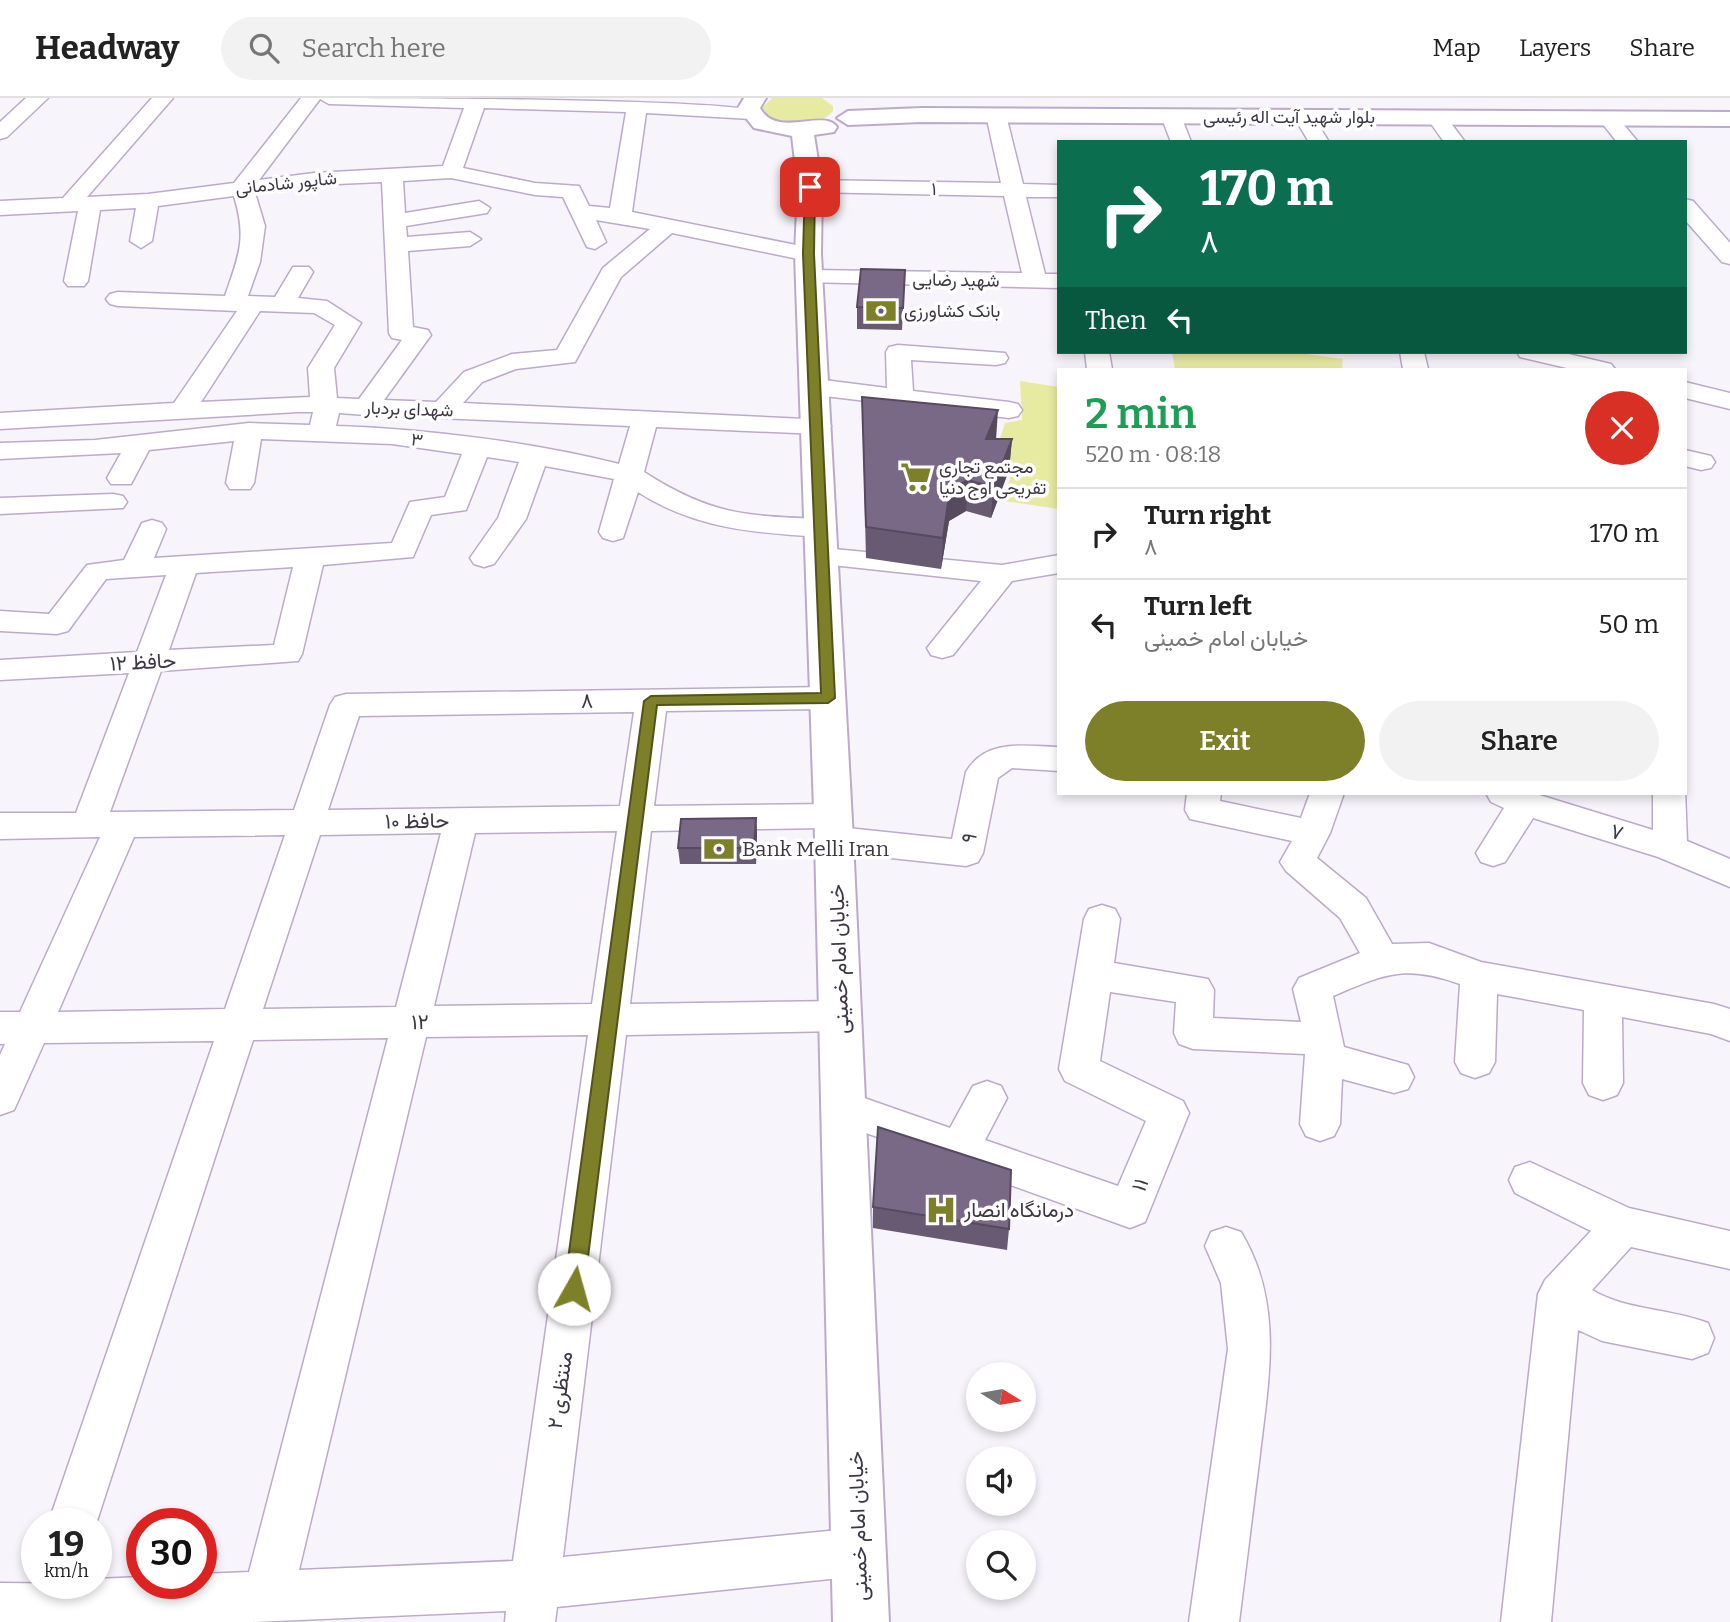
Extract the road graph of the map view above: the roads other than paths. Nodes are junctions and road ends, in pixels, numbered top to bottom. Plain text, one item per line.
1 (38, 98) edge
2 (163, 98) edge
3 (311, 98) edge
4 (329, 98) edge
5 (670, 98) edge
6 (876, 98) edge
7 (476, 102) junction
8 (747, 103) edge
9 (637, 107) junction
10 (1730, 107) edge
11 (849, 108) edge
12 (1532, 112) junction
13 (996, 116) junction
14 (1171, 116) junction
15 (1304, 117) junction
16 (1437, 118) junction
17 (1608, 118) junction
18 (1730, 119) edge
19 (802, 130) junction
20 (0, 133) edge
21 (1180, 140) edge
22 (1318, 140) edge
23 (1454, 140) edge
24 (1626, 140) edge
25 (328, 153) dead end
26 (451, 172) junction
27 (392, 174) junction
28 (316, 186) junction
29 (242, 187) junction
30 (810, 187) junction
31 (1014, 190) junction
32 (1057, 191) edge
33 (148, 201) junction
34 (80, 204) junction
35 (0, 208) edge
36 (479, 208) dead end
37 (1687, 208) edge
38 (581, 212) junction
39 (620, 216) junction
40 (395, 221) junction
41 (667, 226) junction
42 (470, 239) dead end
43 (141, 241) dead end
44 (595, 242) dead end
45 (396, 245) junction
46 (1730, 257) edge
47 (810, 266) junction
48 (301, 272) dead end
49 (76, 281) dead end
50 (1035, 281) junction
51 (1057, 281) edge
52 (118, 299) dead end
53 (244, 304) junction
54 (283, 304) junction
55 (1541, 354) edge
56 (996, 358) dead end
57 (1594, 362) edge
58 (816, 387) junction
59 (1687, 390) edge
60 (900, 397) junction
61 (1730, 401) edge
62 (327, 405) junction
63 (366, 407) junction
64 (183, 409) junction
65 (407, 409) junction
66 (443, 410) junction
67 (1009, 410) dead end
68 (645, 419) junction
69 (0, 421) edge
70 (818, 426) junction
71 (249, 430) junction
72 (321, 433) junction
73 (392, 436) junction
74 (139, 444) junction
75 (477, 449) junction
76 (0, 451) edge
77 (535, 456) junction
78 (630, 475) junction
79 (49, 477) junction
80 (240, 483) dead end
81 (0, 506) edge
82 (152, 529) dead end
83 (613, 532) dead end
84 (823, 543) junction
85 (206, 556) junction
86 (310, 557) junction
87 (484, 558) dead end
88 (1057, 564) edge
89 (135, 569) junction
90 (1002, 574) junction
91 (0, 621) edge
92 (942, 648) dead end
93 (151, 662) junction
94 (0, 670) edge
95 (828, 698) junction
96 (651, 701) junction
97 (1057, 759) edge
98 (1204, 795) edge
99 (1326, 795) edge
100 (1670, 795) edge
101 (1514, 798) edge
102 (637, 818) junction
103 (461, 820) junction
104 (307, 822) junction
105 (105, 825) junction
106 (0, 826) edge
107 (834, 827) junction
108 (1313, 833) junction
109 (1670, 848) junction
110 (1493, 853) dead end
111 (1730, 874) edge
112 (1102, 919) dead end
113 (1382, 959) junction
114 (1094, 975) junction
115 (1479, 976) junction
116 (1603, 998) junction
117 (841, 1016) junction
118 (610, 1019) junction
119 (411, 1022) junction
120 (239, 1025) junction
121 (1730, 1025) edge
122 (15, 1027) edge
123 (1324, 1048) junction
124 (1475, 1062) dead end
125 (1394, 1077) dead end
126 (1603, 1083) dead end
127 (0, 1098) edge
128 (987, 1098) dead end
129 (844, 1108) junction
130 (1320, 1124) dead end
131 (959, 1149) junction
132 (1530, 1180) dead end
133 (1623, 1226) junction
134 (1226, 1246) dead end
135 (1730, 1250) edge
136 (1560, 1294) junction
137 (1692, 1338) dead end
138 (77, 1508) edge
139 (859, 1552) junction
140 (268, 1596) junction
141 (532, 1604) edge
142 (21, 1605) edge
143 (335, 1608) edge
144 (861, 1622) edge
145 (1214, 1622) edge
146 (1526, 1622) edge

1 - 20 street
2 - 34 street
3 - 29 street
4 - 7 street
5 - 8 street
6 - 12 main road, بلوار شهید آیت اله رئیسی
7 - 9 street
7 - 26 street
8 - 9 street
8 - 19 main road
9 - 39 street
10 - 12 main road, بلوار شهید آیت اله رئیسی
11 - 13 main road, بلوار شهید آیت اله رئیسی
11 - 19 main road, بلوار شهید آیت اله رئیسی
12 - 16 main road, بلوار شهید آیت اله رئیسی
12 - 17 main road, بلوار شهید آیت اله رئیسی
13 - 14 main road, بلوار شهید آیت اله رئیسی
13 - 31 street
14 - 15 main road, بلوار شهید آیت اله رئیسی
14 - 21 street
15 - 16 main road, بلوار شهید آیت اله رئیسی
15 - 22 street
16 - 23 street
17 - 18 main road, بلوار شهید آیت اله رئیسی
17 - 24 street
19 - 30 main road, خیابان امام خمینی
25 - 28 street
26 - 27 street, شاپور شادمانی
26 - 38 street, شاپور شادمانی
27 - 28 street, شاپور شادمانی
27 - 40 street
28 - 29 street, شاپور شادمانی
29 - 33 street, شاپور شادمانی
29 - 53 street
30 - 31 street, ۱
30 - 47 main road, خیابان امام خمینی
31 - 32 street, ۱
31 - 50 street
33 - 34 street, شاپور شادمانی
33 - 43 street
34 - 35 street, شاپور شادمانی
34 - 49 street
36 - 40 street
37 - 46 street
38 - 39 street, شهید رضایی
38 - 44 street
39 - 41 street, شهید رضایی
40 - 45 street
41 - 47 street, شهید رضایی
41 - 66 street
42 - 45 street
45 - 63 street
47 - 50 street, شهید رضایی
47 - 58 main road, خیابان امام خمینی
48 - 54 street
50 - 51 street, شهید رضایی
52 - 53 street
53 - 54 street
53 - 64 street
54 - 62 street
55 - 57 street
56 - 60 street
58 - 60 street
58 - 70 main road, خیابان امام خمینی
59 - 61 street
60 - 67 street
62 - 63 street, شهدای بردبار
62 - 64 street, شهدای بردبار
62 - 72 street
63 - 65 street, شهدای بردبار
64 - 69 street, شهدای بردبار
65 - 66 street, شهدای بردبار
65 - 73 street
66 - 68 street, شهدای بردبار
68 - 70 street, شهدای بردبار
68 - 78 street
70 - 84 main road, خیابان امام خمینی
71 - 72 street, ۳
71 - 74 street, ۳
71 - 80 street
72 - 73 street, ۳
73 - 75 street, ۳
74 - 79 street, ۳
74 - 79 street
75 - 77 street, ۳
75 - 86 street
76 - 79 street, ۳
77 - 78 street, ۳
77 - 87 street
78 - 83 street
78 - 84 street, ۳
79 - 81 street
82 - 89 street
84 - 90 street
84 - 95 main road, خیابان امام خمینی
85 - 86 street
85 - 89 street
85 - 93 street
86 - 93 street, حافظ ۱۲
88 - 90 street
89 - 91 street
90 - 92 street
93 - 94 street, حافظ ۱۲
93 - 105 street
95 - 96 street, ۸
95 - 107 main road, خیابان امام خمینی
96 - 102 street, منتظری ۲
96 - 104 street, ۸
97 - 107 street, ۹
98 - 108 street
99 - 108 street
100 - 109 street
101 - 109 street, ۷
101 - 110 street
102 - 103 street, حافظ ۱۰
102 - 107 street, حافظ ۱۰
102 - 118 street, منتظری ۲
103 - 104 street, حافظ ۱۰
103 - 119 street
104 - 105 street, حافظ ۱۰
104 - 120 street
105 - 106 street, حافظ ۱۰
105 - 122 street
107 - 117 main road, خیابان امام خمینی
108 - 113 street
109 - 111 street, ۷
112 - 114 street, ۱۱
113 - 115 street
113 - 123 street
114 - 123 street
114 - 131 street, ۱۱
115 - 116 street
115 - 124 street
116 - 121 street
116 - 126 street
117 - 118 street, ۱۲
117 - 129 main road, خیابان امام خمینی
118 - 119 street, ۱۲
118 - 141 street, منتظری ۲
119 - 120 street, ۱۲
119 - 140 street
120 - 122 street, ۱۲
120 - 138 street
122 - 127 street
123 - 125 street
123 - 130 street
128 - 131 street
129 - 131 street, ۱۱
129 - 139 main road, خیابان امام خمینی
132 - 133 street
133 - 135 street
133 - 136 street
134 - 145 street
136 - 137 street
136 - 146 street
139 - 141 street
139 - 144 main road, خیابان امام خمینی
140 - 142 street
140 - 143 street
141 - 143 street

